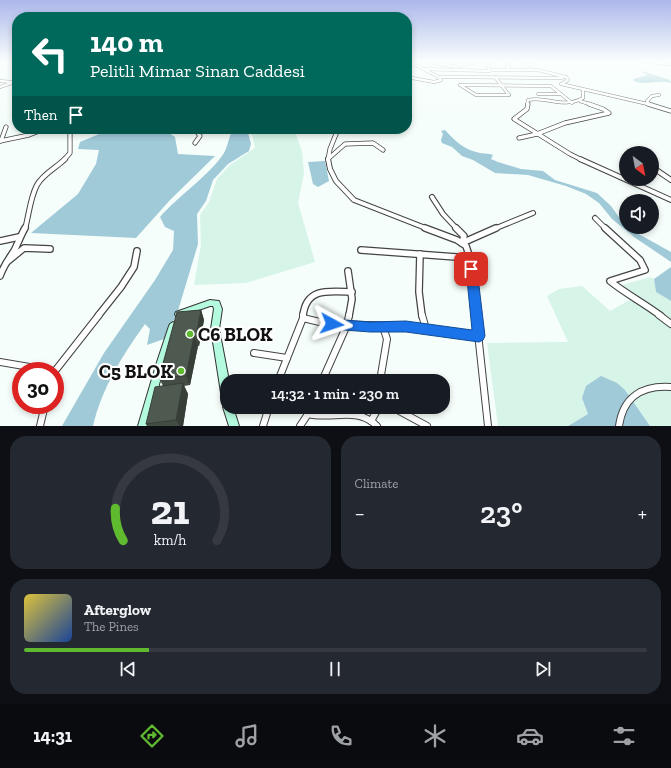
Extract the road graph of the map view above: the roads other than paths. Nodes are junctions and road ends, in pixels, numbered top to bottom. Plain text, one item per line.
1 (12, 82) edge
2 (499, 82) edge
3 (549, 82) edge
4 (565, 82) edge
5 (502, 85) junction
6 (551, 86) junction
7 (0, 87) edge
8 (583, 90) junction
9 (538, 94) dead end
10 (560, 94) junction
11 (659, 95) dead end
12 (580, 101) junction
13 (572, 103) junction
14 (648, 104) junction
15 (671, 111) edge
16 (6, 127) dead end
17 (32, 134) edge
18 (70, 134) edge
19 (199, 134) edge
20 (336, 134) edge
21 (538, 134) junction
22 (519, 138) dead end
23 (1, 141) edge
24 (195, 143) dead end
25 (383, 150) dead end
26 (328, 159) junction
27 (659, 172) edge
28 (671, 180) edge
29 (432, 197) dead end
30 (671, 200) edge
31 (533, 213) dead end
32 (595, 218) dead end
33 (19, 237) junction
34 (0, 242) edge
35 (462, 243) junction
36 (50, 249) dead end
37 (361, 250) dead end
38 (137, 251) dead end
39 (420, 254) junction
40 (470, 258) junction
41 (5, 263) junction
42 (348, 271) dead end
43 (0, 276) edge
44 (352, 292) junction
45 (303, 318) junction
46 (671, 324) edge
47 (346, 325) junction
48 (383, 327) junction
49 (426, 329) junction
50 (479, 336) junction
51 (254, 353) dead end
52 (287, 358) junction
53 (0, 362) edge
54 (61, 362) edge
55 (12, 364) edge
56 (223, 374) edge
57 (281, 374) edge
58 (325, 374) edge
59 (381, 374) edge
60 (671, 387) edge
61 (43, 414) edge
62 (230, 414) edge
63 (267, 414) edge
64 (307, 414) edge
65 (312, 414) edge
66 (351, 414) edge
67 (351, 414) edge
68 (377, 414) edge
69 (405, 414) edge
70 (374, 424) edge
71 (40, 426) edge
72 (143, 426) edge
73 (234, 426) edge
74 (263, 426) edge
75 (300, 426) edge
76 (427, 426) edge
77 (488, 426) edge
78 (619, 426) edge

1 - 7 street
2 - 5 street
3 - 6 street
4 - 8 street
5 - 5 street
5 - 6 street
6 - 10 street
8 - 12 street
8 - 14 street
9 - 10 street
10 - 13 street
11 - 14 street
12 - 13 street
12 - 21 street
13 - 21 street
14 - 15 street
16 - 23 street
17 - 23 street
18 - 33 street
19 - 24 street
20 - 26 street
21 - 22 street
21 - 30 street
25 - 26 street
26 - 35 street
27 - 28 street
29 - 35 street
31 - 35 street
32 - 46 street
33 - 34 street
33 - 41 street
35 - 40 street
36 - 41 street
37 - 39 street
38 - 54 street
39 - 40 street
39 - 49 street
40 - 50 street
41 - 43 street
42 - 44 street
44 - 45 street
44 - 47 street
45 - 47 street
45 - 52 street
47 - 48 street
47 - 58 street
48 - 49 street
48 - 59 street
49 - 50 street
50 - 77 street
51 - 52 street
52 - 57 street
53 - 55 street
56 - 72 street
60 - 78 street
61 - 71 street
62 - 73 street
63 - 74 street
64 - 75 street
65 - 67 street
66 - 70 street
68 - 70 street
69 - 76 street

